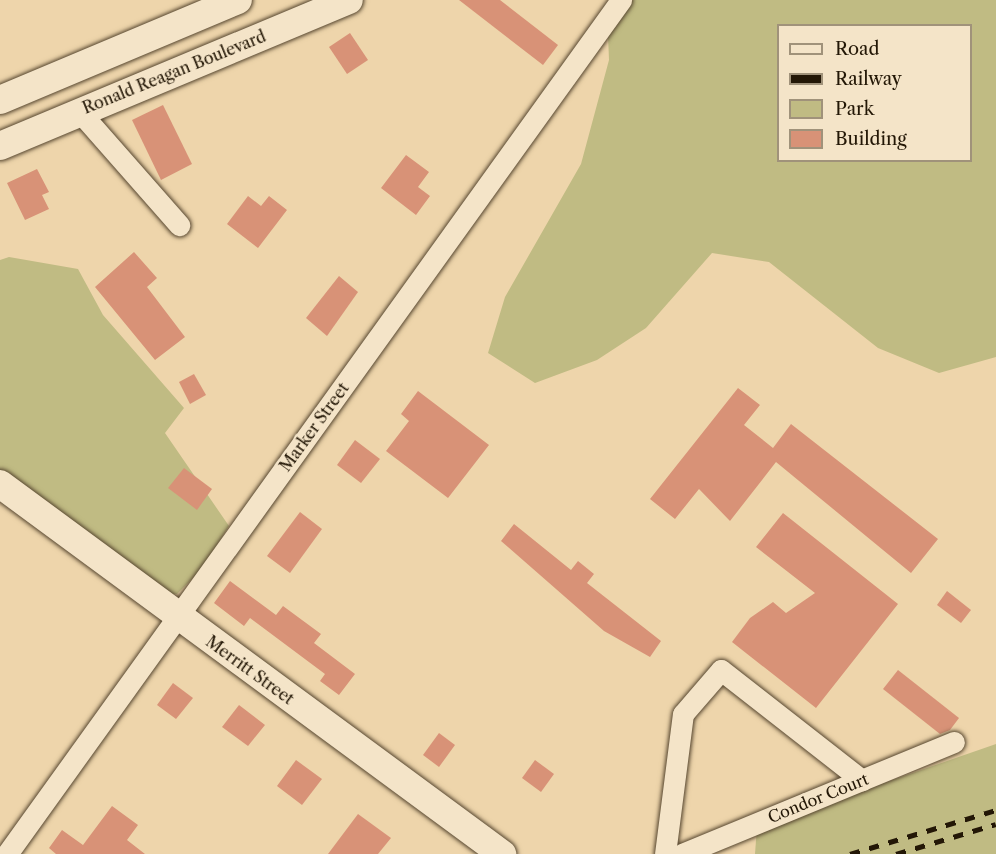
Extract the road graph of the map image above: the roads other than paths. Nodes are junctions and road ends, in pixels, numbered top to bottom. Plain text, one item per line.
1 (238, 0) edge
2 (349, 0) edge
3 (621, 0) edge
4 (0, 100) edge
5 (79, 111) junction
6 (0, 146) edge
7 (179, 225) dead end
8 (0, 484) edge
9 (176, 615) junction
10 (954, 742) dead end
11 (862, 780) junction
12 (7, 854) edge
13 (502, 854) edge
14 (665, 854) edge
15 (682, 854) edge

1 - 4 main road
2 - 5 main road, Ronald Reagan Boulevard
3 - 9 street, Marker Street
5 - 6 main road, Ronald Reagan Boulevard
5 - 7 street
8 - 9 main road, Merritt Street
9 - 12 street, Marker Street
9 - 13 main road, Merritt Street
10 - 11 street, Condor Court
11 - 14 street
11 - 15 street, Condor Court

